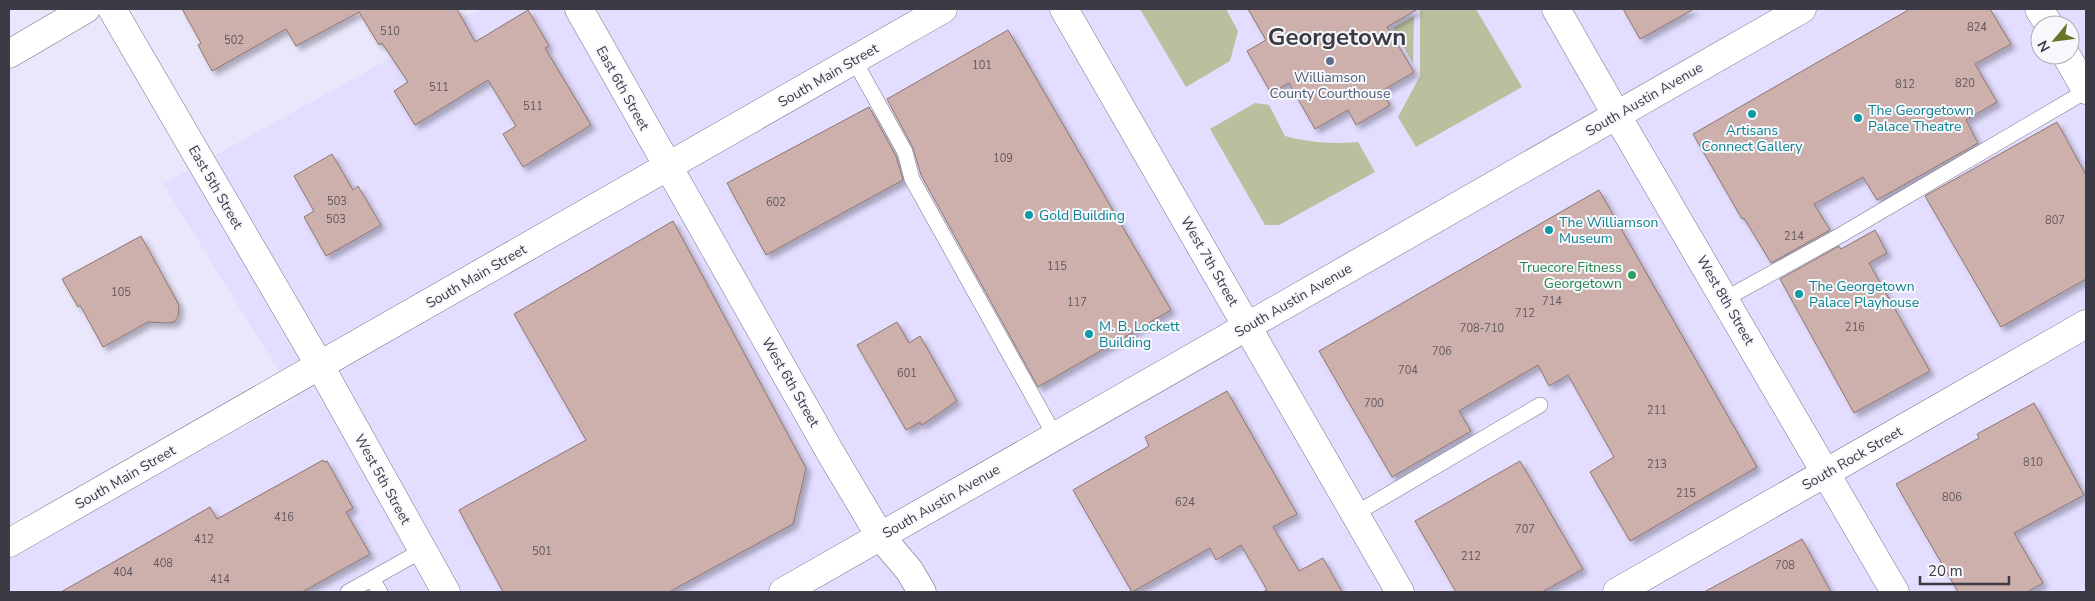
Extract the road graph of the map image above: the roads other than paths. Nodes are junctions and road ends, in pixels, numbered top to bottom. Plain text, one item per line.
1 (86, 9) edge
2 (112, 9) edge
3 (579, 9) edge
4 (943, 9) edge
5 (1064, 9) edge
6 (1556, 9) edge
7 (1802, 9) edge
8 (9, 54) edge
9 (854, 60) junction
10 (2072, 65) edge
11 (2086, 90) edge
12 (1616, 114) junction
13 (667, 167) junction
14 (1725, 299) junction
15 (2086, 324) edge
16 (1248, 326) junction
17 (320, 366) junction
18 (1540, 405) dead end
19 (1056, 436) junction
20 (1826, 472) junction
21 (1356, 514) junction
22 (880, 536) junction
23 (9, 543) edge
24 (423, 550) junction
25 (372, 579) junction
26 (348, 592) edge
27 (380, 592) edge
28 (446, 592) edge
29 (784, 592) edge
30 (922, 592) edge
31 (1400, 592) edge
32 (1618, 592) edge
33 (1895, 592) edge

1 - 8 street
2 - 17 street, East 5th Street
3 - 13 street, East 6th Street
4 - 9 street, South Main Street
5 - 16 street, West 7th Street
6 - 12 street, West 8th Street
7 - 12 street, South Austin Avenue
9 - 13 street, South Main Street
9 - 19 lane
10 - 11 street
11 - 14 lane
12 - 14 street, West 8th Street
12 - 16 street, South Austin Avenue
13 - 17 street, South Main Street
13 - 22 street, West 6th Street
14 - 20 street, West 8th Street
15 - 20 street, South Rock Street
16 - 19 street, South Austin Avenue
16 - 21 street, West 7th Street
17 - 23 street, South Main Street
17 - 24 street, West 5th Street
18 - 21 lane
19 - 22 street, South Austin Avenue
20 - 32 street, South Rock Street
20 - 33 street, West 8th Street
21 - 31 street, West 7th Street
22 - 29 street, South Austin Avenue
22 - 30 street, West 6th Street
24 - 25 lane
24 - 28 street, West 5th Street
25 - 26 lane
25 - 27 lane

